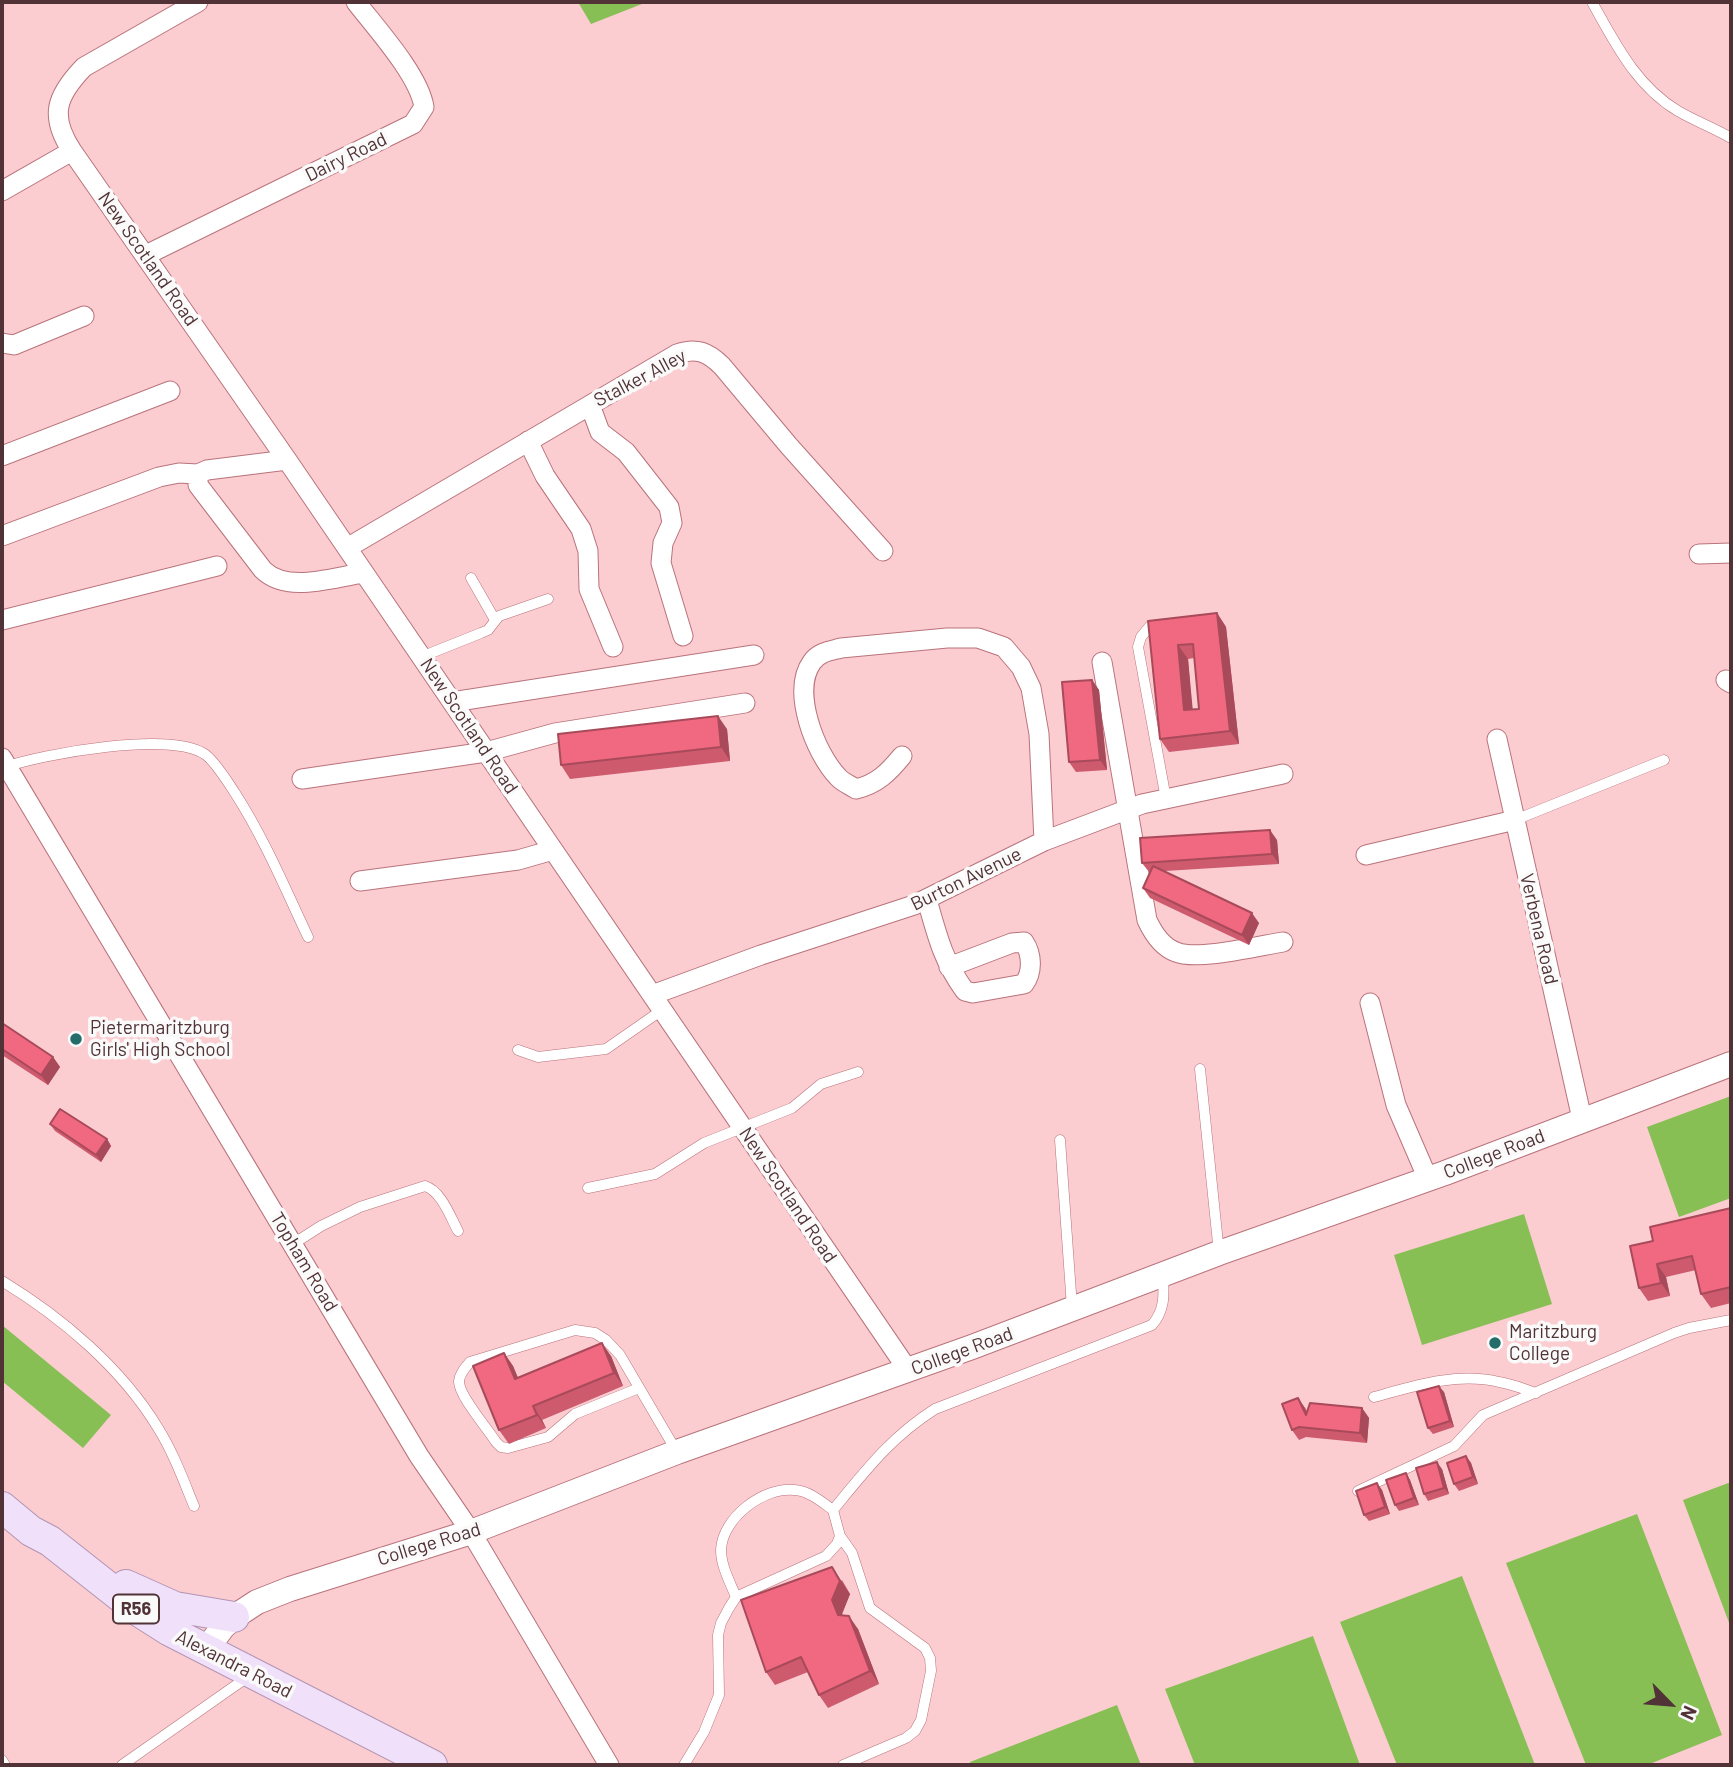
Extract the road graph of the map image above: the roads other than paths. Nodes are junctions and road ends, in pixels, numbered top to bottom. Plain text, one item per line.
1 (198, 2) edge
2 (356, 2) edge
3 (1592, 2) edge
4 (1731, 138) edge
5 (72, 151) junction
6 (2, 191) edge
7 (146, 255) junction
8 (84, 316) dead end
9 (2, 343) edge
10 (170, 391) dead end
11 (590, 405) junction
12 (528, 442) junction
13 (2, 456) edge
14 (287, 460) junction
15 (198, 474) junction
16 (2, 536) edge
17 (347, 548) junction
18 (883, 551) dead end
19 (1731, 553) edge
20 (1699, 554) dead end
21 (217, 566) dead end
22 (364, 573) junction
23 (471, 578) dead end
24 (548, 599) dead end
25 (2, 620) edge
26 (495, 620) junction
27 (1176, 623) edge
28 (682, 636) dead end
29 (613, 647) dead end
30 (754, 655) dead end
31 (421, 657) junction
32 (1102, 662) dead end
33 (452, 702) junction
34 (745, 703) dead end
35 (1497, 738) dead end
36 (486, 752) junction
37 (902, 756) dead end
38 (1664, 760) dead end
39 (4, 765) edge
40 (1283, 774) dead end
41 (302, 779) dead end
42 (1166, 799) junction
43 (1128, 810) junction
44 (1515, 820) junction
45 (1044, 841) junction
46 (553, 850) junction
47 (1366, 855) dead end
48 (360, 881) dead end
49 (927, 900) junction
50 (308, 937) dead end
51 (1283, 943) dead end
52 (949, 967) dead end
53 (657, 1003) junction
54 (1370, 1003) dead end
55 (519, 1050) dead end
56 (1731, 1064) edge
57 (1200, 1069) dead end
58 (858, 1072) dead end
59 (1582, 1119) junction
60 (743, 1129) junction
61 (1060, 1140) dead end
62 (1427, 1179) junction
63 (588, 1188) dead end
64 (458, 1231) dead end
65 (293, 1244) junction
66 (1219, 1253) junction
67 (1163, 1276) junction
68 (2, 1281) edge
69 (1072, 1310) junction
70 (1731, 1320) edge
71 (908, 1370) junction
72 (639, 1388) junction
73 (1536, 1393) junction
74 (1374, 1397) dead end
75 (677, 1452) junction
76 (1358, 1491) edge
77 (2, 1493) edge
78 (194, 1506) dead end
79 (2, 1507) edge
80 (833, 1510) junction
81 (471, 1532) junction
82 (841, 1536) junction
83 (62, 1550) junction
84 (736, 1597) junction
85 (234, 1617) junction
86 (205, 1651) junction
87 (252, 1674) junction
88 (2, 1760) edge
89 (5, 1765) edge
90 (122, 1765) edge
91 (432, 1765) edge
92 (609, 1765) edge
93 (684, 1765) edge
94 (843, 1765) edge

1 - 5 street
2 - 7 street, Dairy Road
3 - 4 lane
5 - 6 street
5 - 7 street, New Scotland Road
7 - 14 street, New Scotland Road
8 - 9 street
10 - 13 street
11 - 12 street, Stalker Alley
11 - 18 street, Stalker Alley
11 - 28 street
12 - 17 street, Stalker Alley
12 - 29 street
14 - 15 street
14 - 17 street, New Scotland Road
15 - 16 street
15 - 22 street
17 - 22 street, New Scotland Road
19 - 20 street
21 - 25 street
22 - 31 street, New Scotland Road
23 - 26 lane
24 - 26 lane
26 - 31 lane
27 - 42 lane
30 - 33 street
31 - 33 street, New Scotland Road
32 - 43 street
33 - 36 street, New Scotland Road
34 - 36 street
35 - 44 street, Verbena Road
36 - 41 street
36 - 46 street, New Scotland Road
37 - 45 street
38 - 44 lane
39 - 50 lane
39 - 65 street, Topham Road
40 - 42 street, Burton Avenue
42 - 43 street, Burton Avenue
43 - 45 street, Burton Avenue
43 - 51 street
44 - 47 street
44 - 59 street, Verbena Road
45 - 49 street, Burton Avenue
46 - 48 street
46 - 53 street, New Scotland Road
49 - 52 street
49 - 53 street, Burton Avenue
53 - 55 lane
53 - 60 street, New Scotland Road
54 - 62 street
56 - 59 street, College Road
57 - 66 lane
58 - 60 lane
59 - 62 street, College Road
60 - 63 lane
60 - 71 street, New Scotland Road
61 - 69 lane
62 - 66 street, College Road
64 - 65 lane
65 - 81 street, Topham Road
66 - 67 street, College Road
67 - 69 street, College Road
67 - 80 lane
68 - 78 lane
69 - 71 street, College Road
70 - 73 lane
71 - 75 street, College Road
72 - 72 lane
72 - 75 lane
73 - 74 lane
73 - 76 lane
75 - 81 street, College Road
77 - 83 main road, Alexandra Road / R56
79 - 83 main road, Alexandra Road / R56
80 - 82 lane
80 - 84 lane
81 - 85 street, College Road
81 - 92 street, Topham Road
82 - 84 lane
82 - 94 lane
83 - 85 main road
83 - 86 main road, Alexandra Road / R56
84 - 93 lane
85 - 86 street, College Road
86 - 87 main road, Alexandra Road / R56
87 - 90 lane
87 - 91 main road, Alexandra Road / R56
88 - 89 lane

